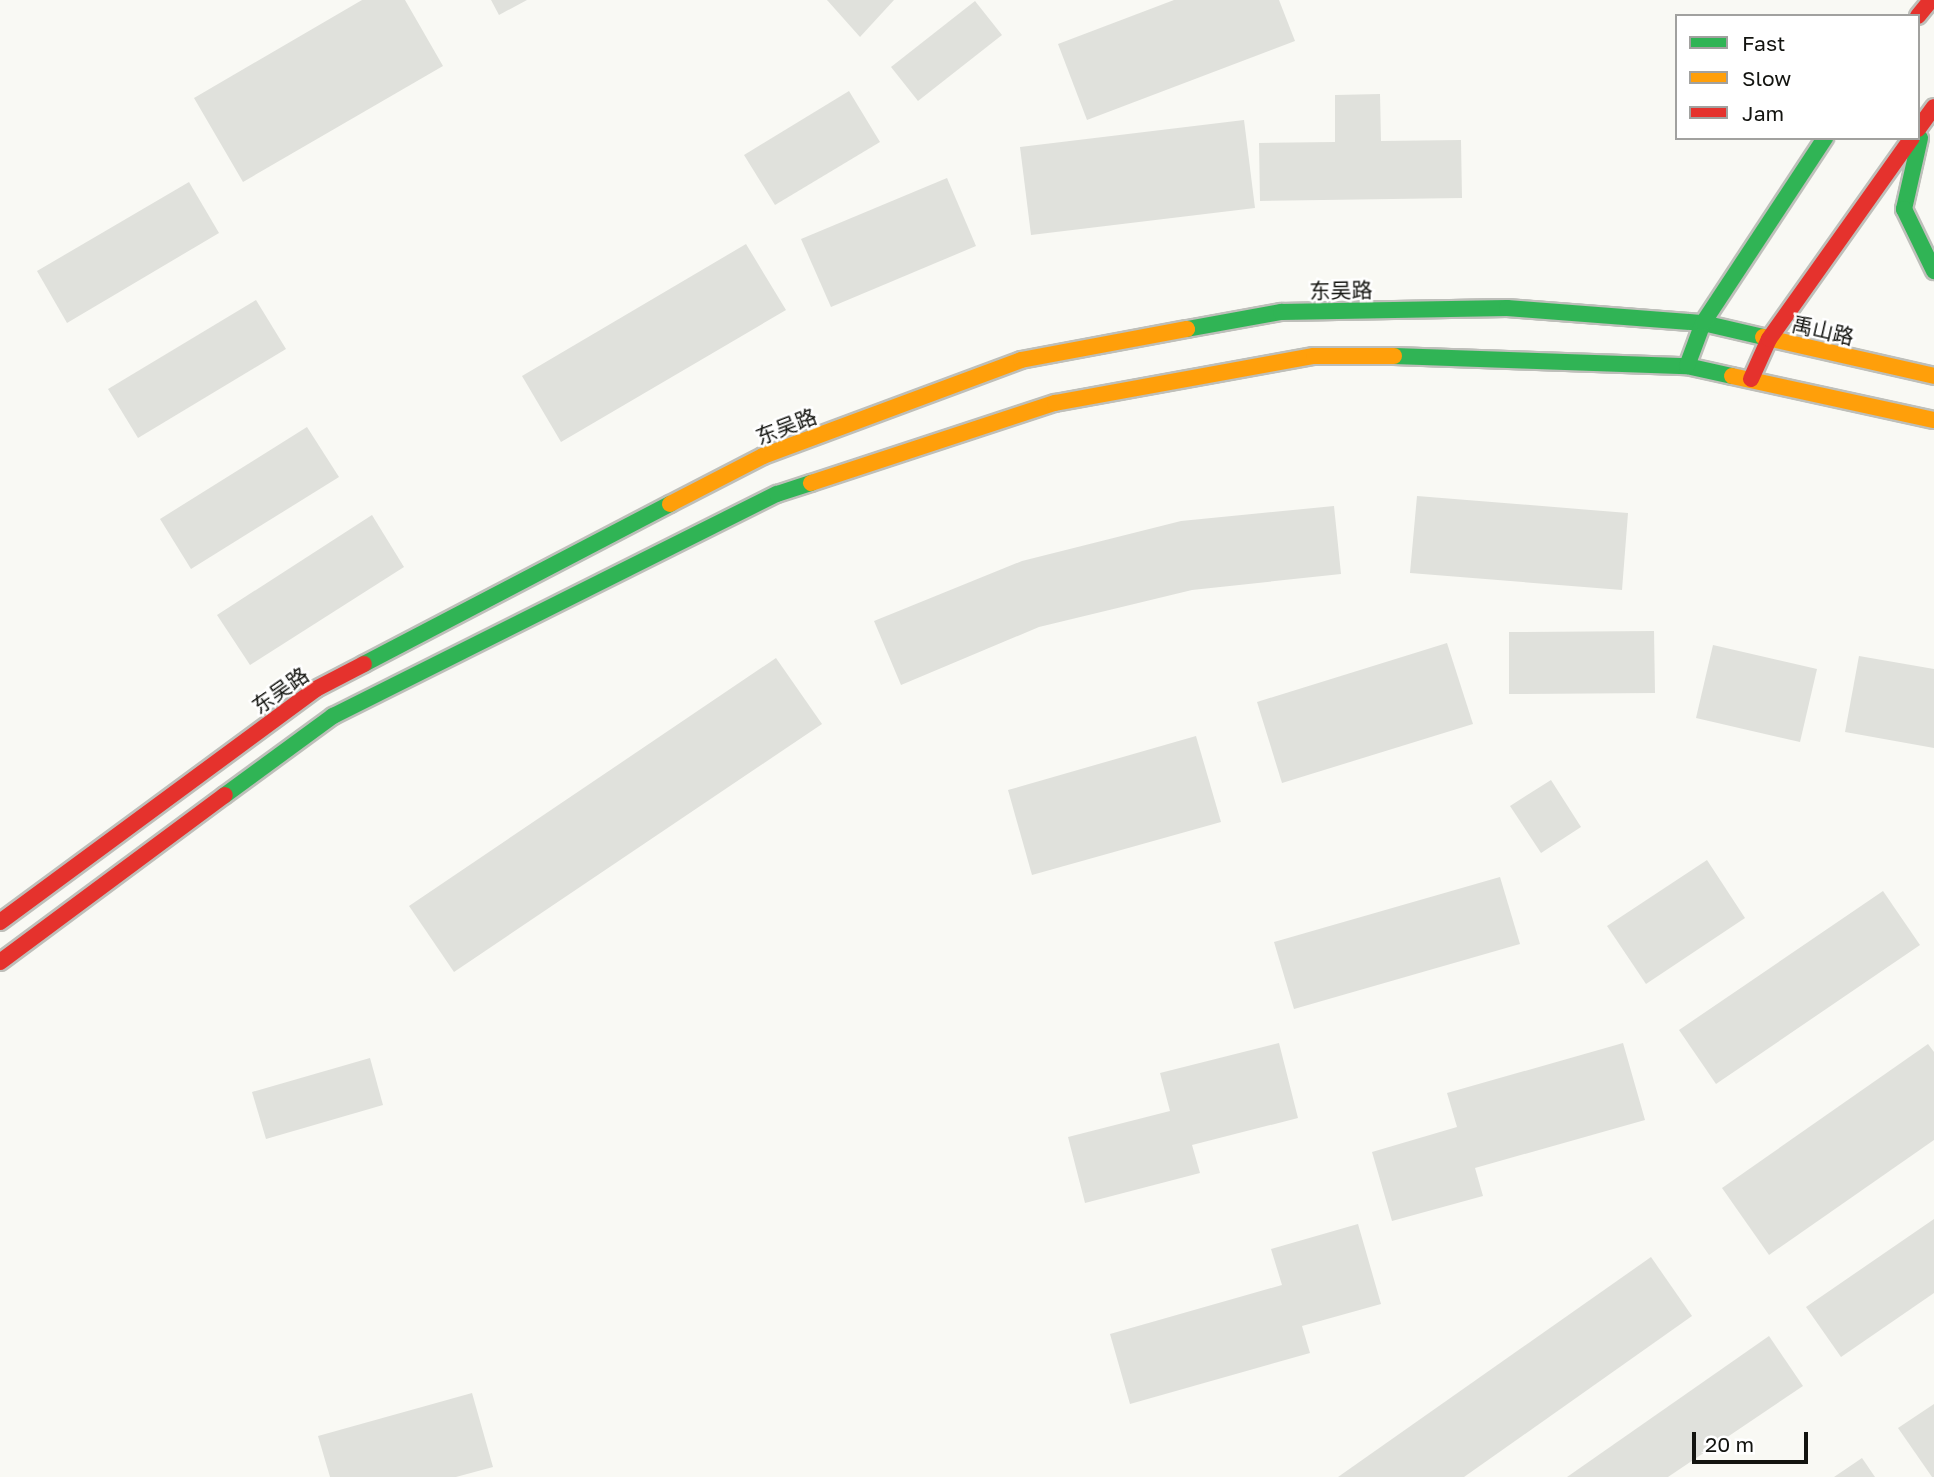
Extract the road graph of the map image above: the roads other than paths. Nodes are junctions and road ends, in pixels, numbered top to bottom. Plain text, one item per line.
1 (1931, 0) edge
2 (1920, 14) edge
3 (1934, 107) edge
4 (1921, 125) edge
5 (1824, 140) edge
6 (1911, 140) edge
7 (1918, 140) edge
8 (1934, 271) edge
9 (1703, 323) junction
10 (1769, 339) junction
11 (1687, 366) junction
12 (1934, 376) edge
13 (1751, 379) junction
14 (1934, 420) edge
15 (0, 922) edge
16 (0, 962) edge

1 - 2 main road
3 - 4 main road
5 - 9 main road
6 - 10 main road
7 - 8 main road
9 - 10 main road, 禹山路
9 - 11 main road
9 - 15 main road, 东吴路
10 - 12 main road, 禹山路
10 - 13 main road
11 - 13 main road
11 - 16 main road
13 - 14 main road

